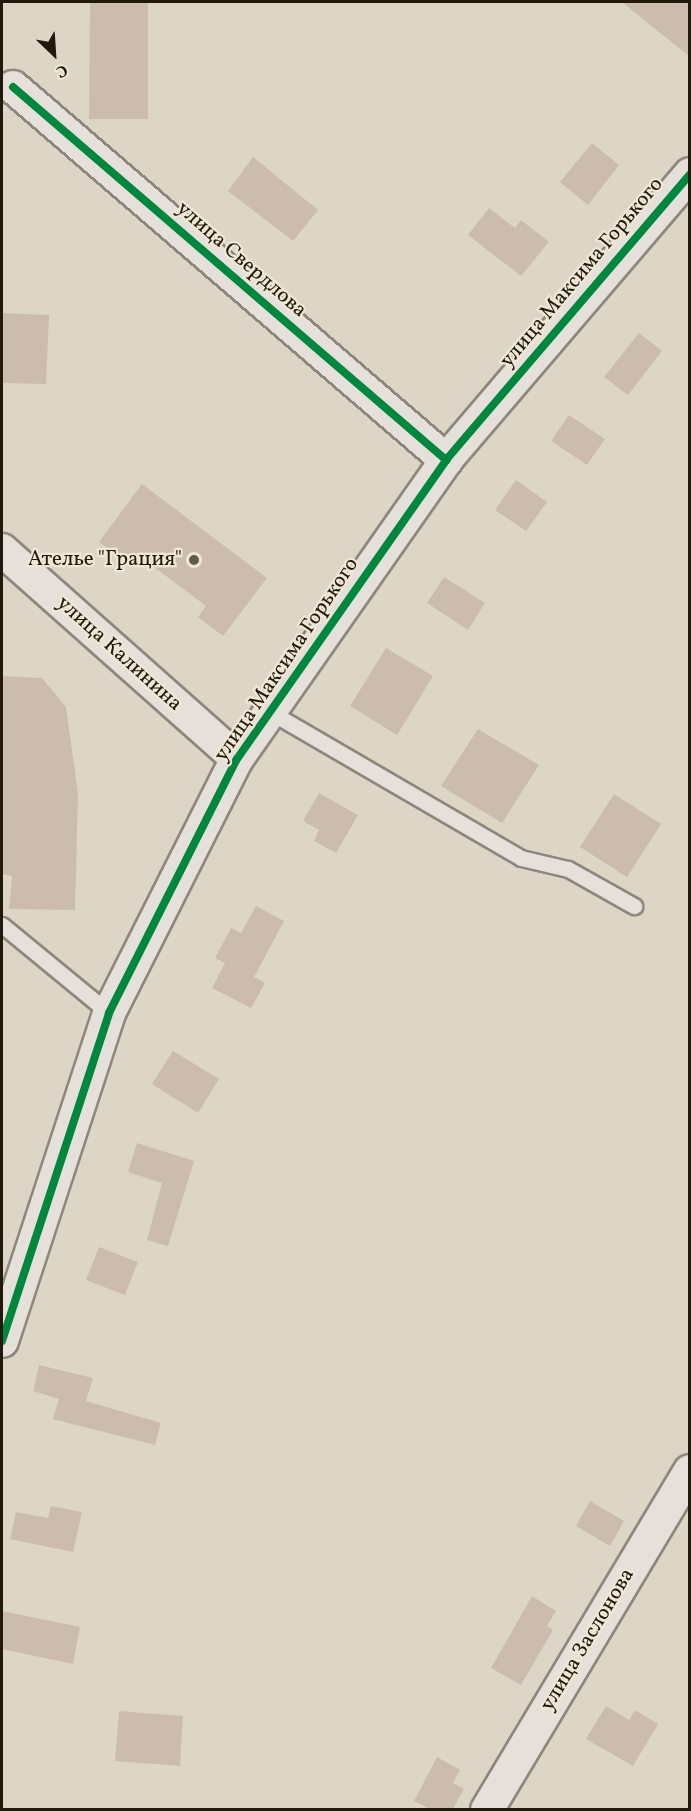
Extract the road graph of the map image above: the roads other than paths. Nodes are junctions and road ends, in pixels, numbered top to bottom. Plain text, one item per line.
1 (13, 87) dead end
2 (690, 174) edge
3 (446, 460) junction
4 (2, 550) edge
5 (272, 713) junction
6 (237, 759) junction
7 (634, 906) dead end
8 (2, 925) edge
9 (109, 1013) junction
10 (2, 1341) edge
11 (690, 1471) edge
12 (487, 1809) edge

1 - 3 street, улица Свердлова
2 - 3 street, улица Максима Горького
3 - 5 street, улица Максима Горького
4 - 6 street, улица Калинина
5 - 6 street, улица Максима Горького
5 - 7 lane
6 - 9 street, улица Максима Горького
8 - 9 lane
9 - 10 street, улица Максима Горького
11 - 12 street, улица Заслонова

